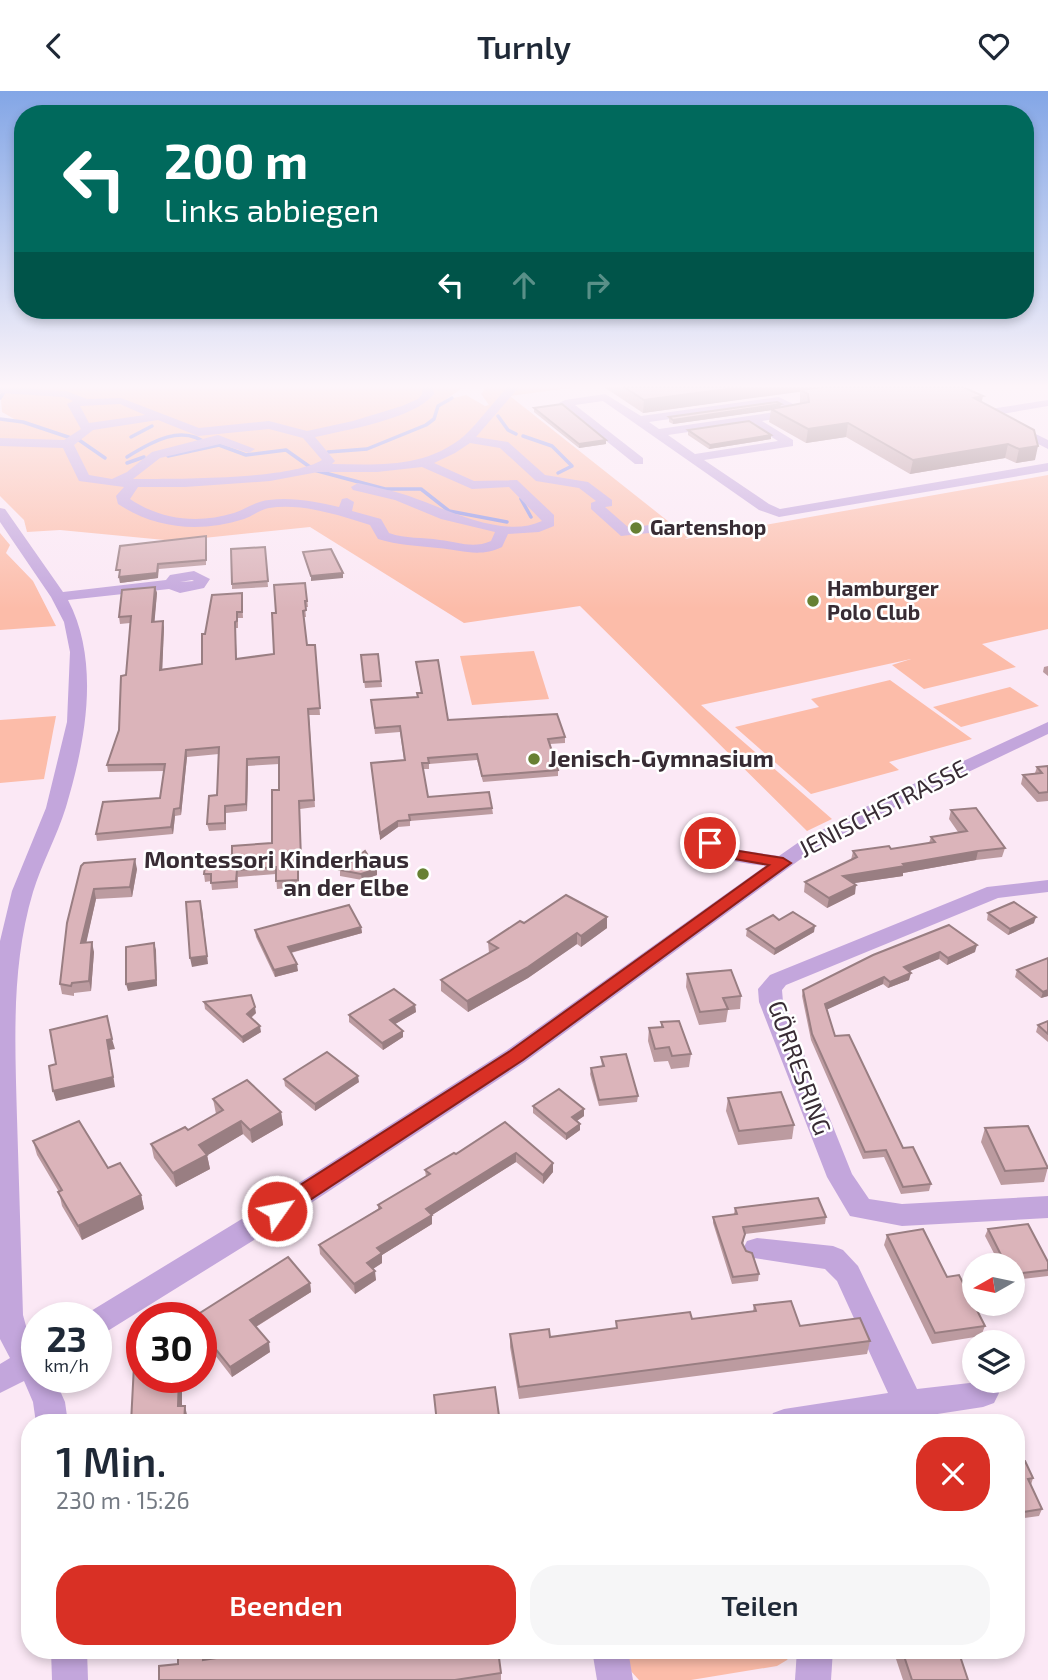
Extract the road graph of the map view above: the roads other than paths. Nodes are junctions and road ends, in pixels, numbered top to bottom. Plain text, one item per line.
1 (76, 461) edge
2 (149, 461) edge
3 (321, 461) edge
4 (433, 461) edge
5 (522, 461) edge
6 (699, 461) edge
7 (1048, 461) edge
8 (323, 464) junction
9 (426, 464) junction
10 (1048, 467) edge
11 (1005, 475) junction
12 (541, 478) junction
13 (362, 481) junction
14 (114, 483) junction
15 (512, 483) junction
16 (134, 484) junction
17 (339, 509) junction
18 (0, 512) edge
19 (503, 529) junction
20 (649, 529) dead end
21 (171, 584) dead end
22 (59, 597) junction
23 (1048, 727) edge
24 (710, 843) dead end
25 (783, 863) junction
26 (1048, 886) edge
27 (1048, 1207) edge
28 (757, 1249) dead end
29 (112, 1313) edge
30 (21, 1349) edge
31 (21, 1373) edge
32 (0, 1379) edge
33 (44, 1393) edge
34 (983, 1393) dead end
35 (908, 1404) junction
36 (50, 1414) edge
37 (843, 1414) edge
38 (69, 1659) edge
39 (612, 1659) edge
40 (814, 1659) edge
41 (70, 1680) edge
42 (615, 1680) edge
43 (813, 1680) edge

1 - 14 street
2 - 14 street
3 - 8 street
4 - 9 street
5 - 12 street
6 - 11 street
7 - 11 street
8 - 13 street
8 - 16 street
9 - 13 street
9 - 15 street
10 - 11 street
12 - 15 street
12 - 20 street
13 - 17 street
13 - 19 street
14 - 16 street
15 - 19 street
16 - 17 street
17 - 19 street
18 - 22 street
21 - 22 street
22 - 30 street
23 - 25 street, JENISCHSTRASSE
24 - 25 street
25 - 29 street, JENISCHSTRASSE
26 - 27 street, GÖRRESRING
28 - 35 street
31 - 32 street
33 - 36 street
34 - 35 street
35 - 37 street
38 - 41 street
39 - 42 street
40 - 43 street

